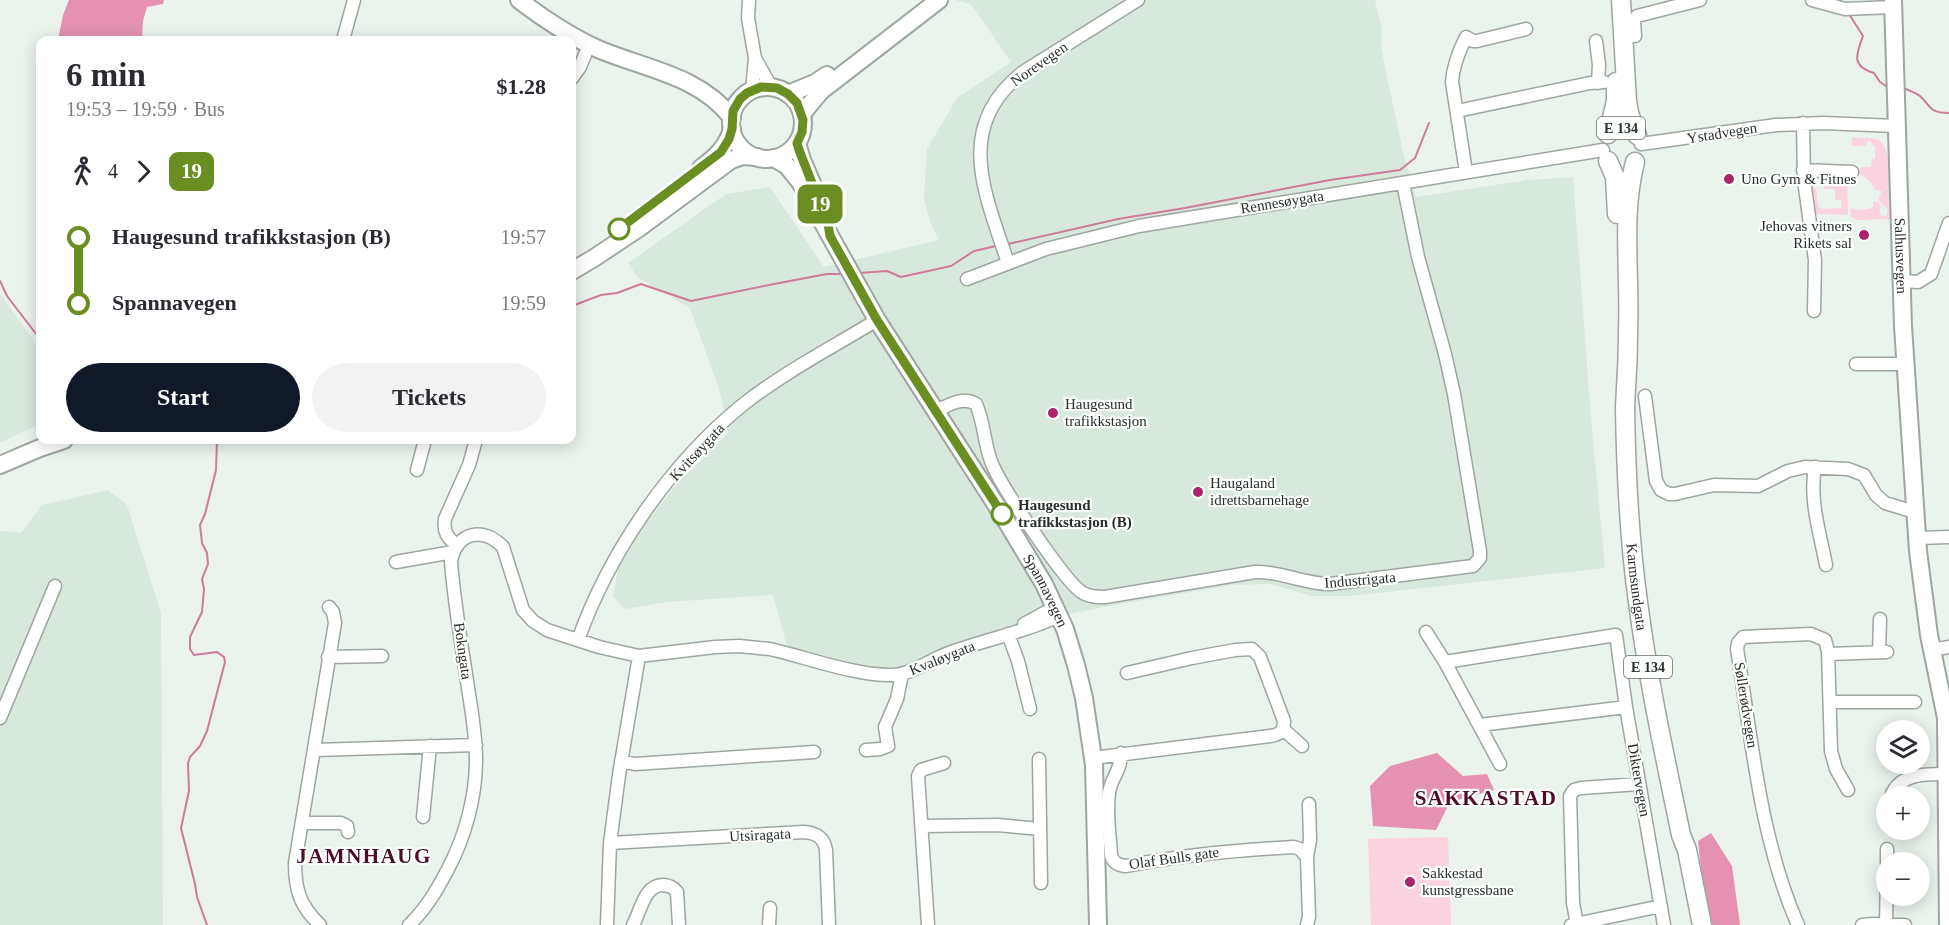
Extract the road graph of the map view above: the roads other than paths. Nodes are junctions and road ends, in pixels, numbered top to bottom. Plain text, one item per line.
1 (354, 0) edge
2 (749, 0) edge
3 (926, 0) edge
4 (939, 0) edge
5 (1138, 0) edge
6 (1613, 0) edge
7 (1621, 0) edge
8 (1812, 0) edge
9 (1694, 1) edge
10 (528, 3) edge
11 (1893, 4) edge
12 (1526, 30) dead end
13 (344, 36) edge
14 (573, 36) edge
15 (1635, 36) dead end
16 (576, 38) edge
17 (1596, 41) dead end
18 (589, 45) junction
19 (755, 58) junction
20 (576, 72) edge
21 (771, 87) junction
22 (697, 88) junction
23 (788, 94) junction
24 (746, 95) junction
25 (1457, 111) junction
26 (802, 114) junction
27 (1803, 123) junction
28 (732, 124) junction
29 (1896, 126) junction
30 (797, 143) junction
31 (1638, 147) junction
32 (1606, 148) junction
33 (766, 157) junction
34 (1803, 170) junction
35 (1466, 172) junction
36 (1852, 172) dead end
37 (1403, 183) junction
38 (1949, 223) edge
39 (830, 236) junction
40 (576, 258) edge
41 (1008, 263) junction
42 (576, 269) edge
43 (967, 279) dead end
44 (1902, 281) junction
45 (1814, 311) dead end
46 (877, 320) junction
47 (1856, 364) dead end
48 (1906, 364) junction
49 (1644, 396) dead end
50 (1624, 407) junction
51 (936, 411) junction
52 (36, 441) edge
53 (52, 444) edge
54 (424, 444) edge
55 (475, 444) edge
56 (0, 456) edge
57 (0, 465) edge
58 (1815, 467) junction
59 (417, 470) dead end
60 (1915, 512) junction
61 (1949, 537) edge
62 (1917, 538) junction
63 (455, 549) junction
64 (396, 562) dead end
65 (1826, 565) dead end
66 (55, 586) dead end
67 (329, 607) dead end
68 (1057, 611) junction
69 (1880, 619) dead end
70 (1426, 632) dead end
71 (1008, 634) junction
72 (578, 640) junction
73 (1941, 648) edge
74 (1828, 654) junction
75 (382, 656) dead end
76 (639, 656) junction
77 (328, 657) junction
78 (1445, 663) junction
79 (1127, 673) dead end
80 (902, 674) junction
81 (1830, 702) junction
82 (1915, 702) dead end
83 (1626, 707) junction
84 (1030, 709) dead end
85 (0, 718) edge
86 (1480, 725) junction
87 (1283, 729) junction
88 (1948, 739) edge
89 (476, 745) junction
90 (430, 746) junction
91 (1302, 746) dead end
92 (315, 750) junction
93 (866, 750) dead end
94 (814, 752) dead end
95 (1121, 753) junction
96 (1093, 758) junction
97 (1039, 759) dead end
98 (621, 761) junction
99 (944, 763) dead end
100 (1500, 764) dead end
101 (1946, 774) junction
102 (1639, 784) junction
103 (1896, 786) edge
104 (1848, 790) dead end
105 (1309, 804) dead end
106 (423, 817) dead end
107 (302, 824) junction
108 (922, 826) junction
109 (1040, 829) junction
110 (348, 832) dead end
111 (1681, 835) junction
112 (610, 843) junction
113 (1307, 857) junction
114 (1041, 883) dead end
115 (1660, 906) junction
116 (1886, 906) edge
117 (770, 908) dead end
118 (1308, 924) edge
119 (1574, 924) edge
120 (1886, 924) edge
121 (320, 925) edge
122 (409, 925) edge
123 (607, 925) edge
124 (633, 925) edge
125 (679, 925) edge
126 (769, 925) edge
127 (829, 925) edge
128 (928, 925) edge
129 (1098, 925) edge
130 (1664, 925) edge
131 (1695, 925) edge
132 (1702, 925) edge
133 (1798, 925) edge
134 (1862, 925) edge
135 (1905, 925) edge
136 (1948, 925) edge

1 - 13 street
2 - 19 street
3 - 23 main road
4 - 26 main road
5 - 41 street, Norevegen
6 - 32 highway, Karmsundgata / E 134
7 - 31 highway, Karmsundgata / E 134
8 - 11 street
9 - 15 street
10 - 14 main road
11 - 29 main road, Salhusvegen
12 - 25 street
16 - 18 main road
17 - 25 street
18 - 20 street
18 - 22 main road
19 - 21 street
19 - 24 street
21 - 23 main road
21 - 24 main road
22 - 24 main road
22 - 28 main road
23 - 26 main road
24 - 28 main road
25 - 35 street
26 - 30 main road
27 - 29 street, Ystadvegen
27 - 31 street, Ystadvegen
27 - 34 street
28 - 33 main road
28 - 40 main road
29 - 44 main road, Salhusvegen
30 - 33 main road
30 - 39 main road
31 - 32 highway, E 134
31 - 32 highway, E 134
31 - 50 highway, Karmsundgata / E 134
32 - 35 street, Rennesøygata
32 - 50 highway, Karmsundgata / E 134
33 - 39 main road
33 - 42 main road
34 - 36 street
34 - 45 street
35 - 37 street, Rennesøygata
37 - 41 street, Rennesøygata
37 - 51 street, Industrigata
38 - 44 street
39 - 46 main road, Spannavegen
41 - 43 street, Rennesøygata
44 - 48 main road, Salhusvegen
46 - 51 main road, Spannavegen
46 - 72 street, Kvitsøygata
47 - 48 street
48 - 60 main road, Salhusvegen
49 - 58 street
50 - 111 highway, Karmsundgata / E 134
51 - 68 main road, Spannavegen
52 - 56 main road
53 - 57 main road
54 - 59 street
55 - 63 street
58 - 60 street
58 - 65 street
60 - 62 main road, Salhusvegen
61 - 62 street
62 - 73 main road, Salhusvegen
63 - 64 street
63 - 72 street
63 - 89 street, Bokngata
66 - 85 street
67 - 77 street
68 - 71 street, Kvaløygata
68 - 96 main road, Spannavegen
69 - 74 street
70 - 78 street
71 - 80 street, Kvaløygata
71 - 84 street
72 - 76 street
73 - 88 main road, Salhusvegen
74 - 81 street
74 - 133 street, Søllerødvegen
75 - 77 street
76 - 80 street
76 - 98 street
77 - 92 street
78 - 83 street, Diktervegen
78 - 86 street
79 - 87 street
80 - 93 street, Kvaløygata
81 - 82 street
81 - 104 street
83 - 86 street
83 - 102 street, Diktervegen
86 - 100 street
87 - 91 street
87 - 95 street
88 - 101 main road, Salhusvegen
89 - 90 street
89 - 122 street, Bokngata
90 - 92 street
90 - 106 street
92 - 107 street
94 - 98 street
95 - 96 street
95 - 113 street, Olaf Bulls gate
96 - 129 main road, Spannavegen
97 - 109 street
98 - 112 street
99 - 108 street
101 - 103 street
101 - 136 main road, Salhusvegen
102 - 115 street, Diktervegen
102 - 119 street
105 - 113 street
107 - 110 street
107 - 121 street
108 - 109 street
108 - 128 street
109 - 114 street
111 - 131 highway, Karmsundgata / E 134
111 - 132 highway, Karmsundgata / E 134
112 - 123 street
112 - 127 street, Utsiragata
113 - 118 street
115 - 119 street
115 - 130 street, Diktervegen
116 - 120 street
117 - 126 street
120 - 134 street
120 - 135 street
124 - 125 street

